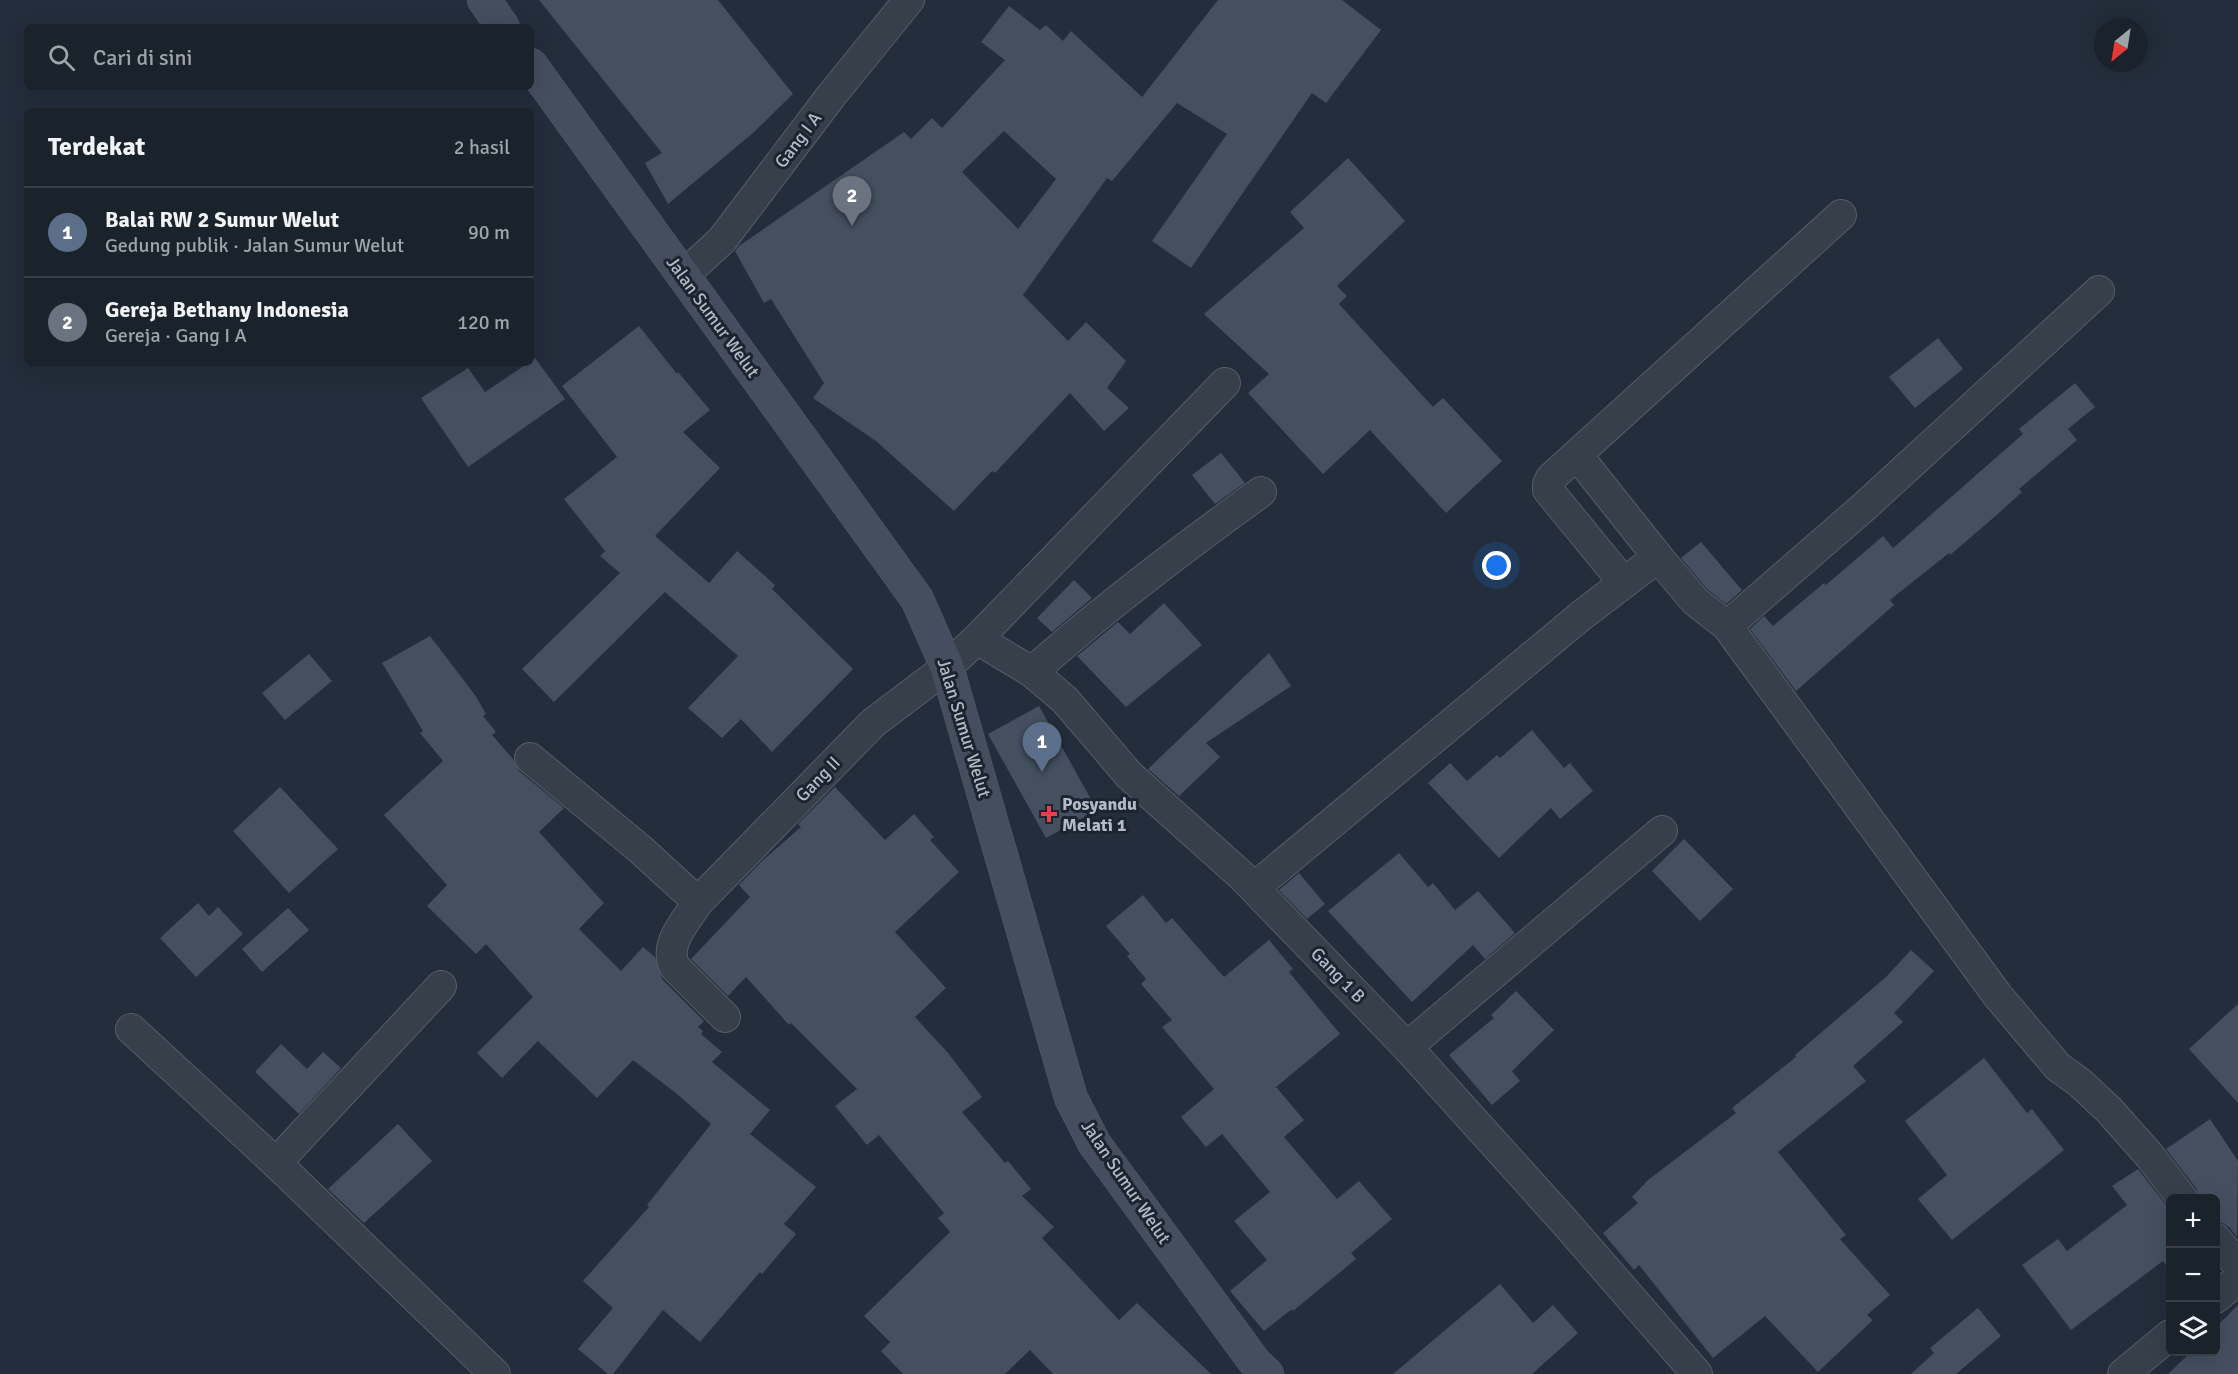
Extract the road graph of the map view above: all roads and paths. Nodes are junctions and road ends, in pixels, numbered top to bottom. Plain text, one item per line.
1 (484, 0) edge
2 (909, 0) edge
3 (501, 24) edge
4 (534, 69) edge
5 (1841, 214) dead end
6 (683, 276) junction
7 (2099, 291) dead end
8 (1225, 383) dead end
9 (1577, 455) junction
10 (1261, 492) dead end
11 (1658, 557) junction
12 (1624, 583) junction
13 (1727, 626) junction
14 (978, 639) junction
15 (948, 667) junction
16 (1032, 672) junction
17 (530, 758) dead end
18 (1662, 831) dead end
19 (1254, 888) junction
20 (698, 902) junction
21 (441, 986) dead end
22 (725, 1017) dead end
23 (130, 1029) dead end
24 (1407, 1047) junction
25 (276, 1164) junction
26 (2179, 1194) edge
27 (2220, 1244) edge
28 (2238, 1266) edge
29 (2238, 1279) edge
30 (2220, 1295) edge
31 (2166, 1338) edge
32 (1256, 1371) edge
33 (495, 1374) edge
34 (1697, 1374) edge
35 (2123, 1374) edge

1 - 3 street
2 - 6 street, Gang I A
4 - 6 street, Jalan Sumur Welut
5 - 9 street
6 - 15 street, Jalan Sumur Welut
7 - 13 street
8 - 14 street
9 - 11 street
9 - 12 street
10 - 16 street
11 - 12 street
11 - 13 street
12 - 19 street
13 - 26 street
14 - 15 street
14 - 16 street, Gang 1 B
15 - 20 street, Gang II
15 - 32 street, Jalan Sumur Welut
16 - 19 street, Gang 1 B
17 - 20 street
18 - 24 street
19 - 24 street, Gang 1 B
20 - 22 street, Gang II
21 - 25 street
23 - 25 street
24 - 34 street, Gang 1 B
25 - 33 street
27 - 28 street
29 - 30 street
31 - 35 street

